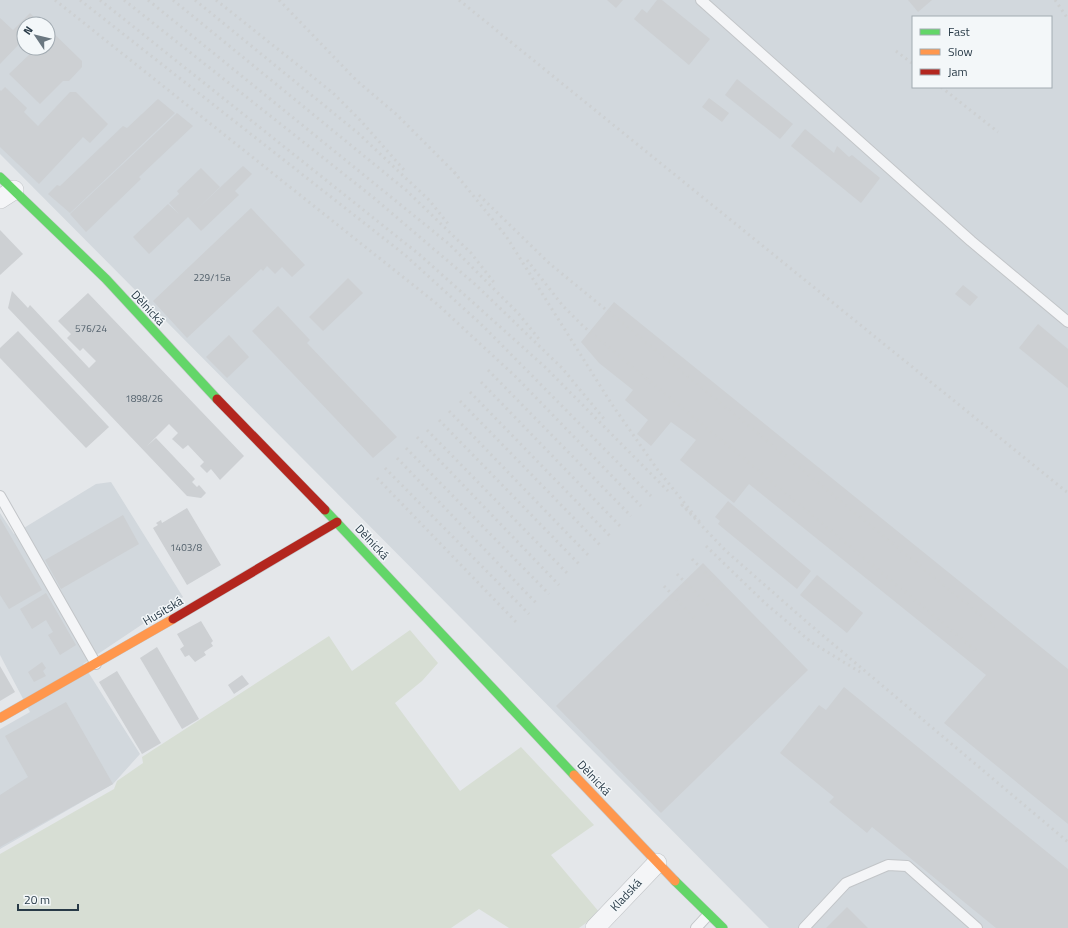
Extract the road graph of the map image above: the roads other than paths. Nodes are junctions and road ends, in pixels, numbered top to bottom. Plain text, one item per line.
1 (701, 0) edge
2 (0, 176) edge
3 (7, 195) edge
4 (1068, 322) edge
5 (0, 496) edge
6 (337, 522) junction
7 (96, 664) junction
8 (0, 718) edge
9 (657, 863) junction
10 (708, 915) junction
11 (595, 928) edge
12 (696, 928) edge
13 (723, 928) edge
14 (804, 928) edge
15 (977, 928) edge

1 - 4 lane
2 - 3 street, Dělnická
3 - 6 street, Dělnická
5 - 7 lane
6 - 7 street, Husitská
6 - 9 street, Dělnická
7 - 8 street, Husitská
9 - 10 street, Dělnická
9 - 11 street, Kladská
10 - 12 lane
10 - 13 street, Dělnická
14 - 15 lane

